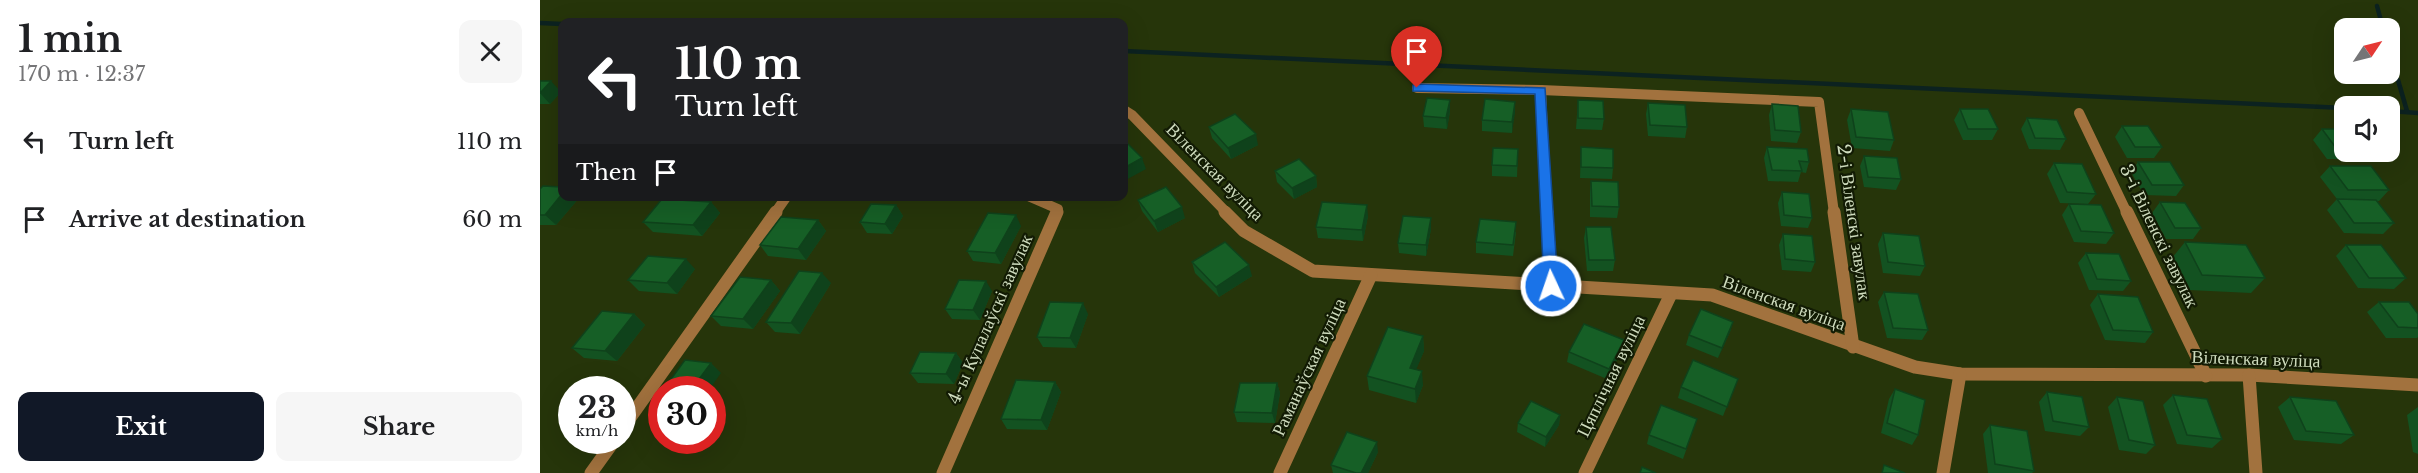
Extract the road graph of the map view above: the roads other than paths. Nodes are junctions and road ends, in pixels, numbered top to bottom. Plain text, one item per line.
1 (1417, 88) dead end
2 (1541, 90) junction
3 (1128, 112) edge
4 (2079, 113) dead end
5 (783, 201) edge
6 (1040, 201) edge
7 (1371, 275) junction
8 (1551, 286) junction
9 (1671, 294) junction
10 (1853, 347) junction
11 (1959, 374) junction
12 (2249, 375) junction
13 (2206, 376) junction
14 (2418, 385) edge
15 (636, 409) edge
16 (605, 454) edge
17 (591, 473) edge
18 (942, 473) edge
19 (1280, 473) edge
20 (1585, 473) edge
21 (1943, 473) edge
22 (2256, 473) edge

1 - 2 street
2 - 8 street
2 - 10 street, 2-і Віленскі завулак
3 - 7 street, Віленская вуліца
4 - 13 street, 3-і Віленскі завулак
5 - 15 street
6 - 18 street, 4-ы Купалаўскі завулак
7 - 8 street, Віленская вуліца
7 - 19 street, Раманаўская вуліца
8 - 9 street, Віленская вуліца
9 - 10 street, Віленская вуліца
9 - 20 street, Цяплічная вуліца
10 - 11 street, Віленская вуліца
11 - 13 street, Віленская вуліца
11 - 21 street
12 - 13 street, Віленская вуліца
12 - 14 street, Віленская вуліца
12 - 22 street
16 - 17 street

